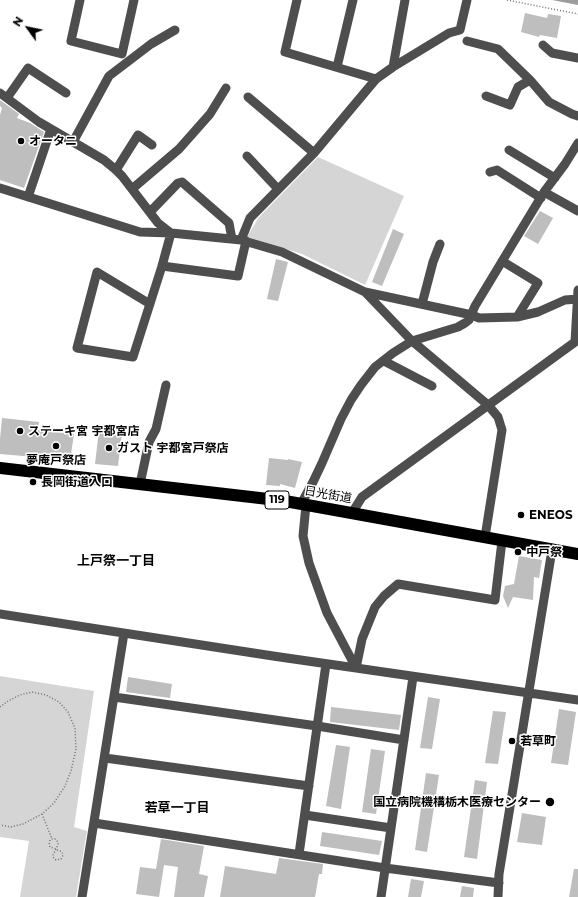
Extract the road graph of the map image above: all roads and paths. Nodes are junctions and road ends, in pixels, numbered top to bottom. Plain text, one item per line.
1 (80, 0) edge
2 (134, 0) edge
3 (297, 0) edge
4 (352, 0) edge
5 (405, 0) edge
6 (467, 0) edge
7 (507, 0) edge
8 (578, 14) edge
9 (175, 30) dead end
10 (467, 41) dead end
11 (543, 45) dead end
12 (578, 58) edge
13 (337, 67) junction
14 (393, 67) junction
15 (376, 78) junction
16 (530, 80) junction
17 (226, 88) dead end
18 (66, 93) dead end
19 (3, 96) edge
20 (486, 96) dead end
21 (248, 98) dead end
22 (578, 116) edge
23 (51, 129) junction
24 (73, 142) junction
25 (578, 143) edge
26 (152, 145) dead end
27 (509, 150) dead end
28 (314, 153) junction
29 (247, 156) dead end
30 (116, 170) junction
31 (490, 172) dead end
32 (555, 178) junction
33 (0, 188) edge
34 (132, 189) junction
35 (278, 189) junction
36 (543, 195) junction
37 (28, 197) junction
38 (578, 211) edge
39 (150, 212) junction
40 (171, 233) junction
41 (240, 240) junction
42 (440, 244) dead end
43 (502, 261) junction
44 (162, 266) junction
45 (365, 292) junction
46 (578, 296) edge
47 (150, 304) junction
48 (422, 304) junction
49 (472, 315) junction
50 (518, 317) junction
51 (412, 341) junction
52 (576, 345) edge
53 (384, 360) junction
54 (166, 385) dead end
55 (432, 386) dead end
56 (488, 405) junction
57 (0, 468) edge
58 (140, 484) junction
59 (304, 504) junction
60 (352, 513) junction
61 (485, 538) junction
62 (502, 541) junction
63 (552, 550) junction
64 (578, 554) edge
65 (0, 614) edge
66 (124, 633) junction
67 (326, 664) junction
68 (356, 668) junction
69 (413, 677) junction
70 (528, 693) junction
71 (114, 697) junction
72 (578, 700) edge
73 (0, 707) edge
74 (317, 726) junction
75 (404, 740) junction
76 (105, 758) junction
77 (309, 786) junction
78 (42, 814) junction
79 (304, 815) junction
80 (94, 823) junction
81 (0, 825) edge
82 (391, 828) junction
83 (52, 839) junction
84 (56, 849) junction
85 (299, 854) junction
86 (385, 868) junction
87 (499, 883) junction
88 (82, 897) edge
89 (381, 897) edge
90 (498, 897) edge

1 - 2 street
3 - 13 street
4 - 13 street
5 - 14 street
6 - 14 street
7 - 8 path
9 - 24 street
10 - 16 street
11 - 12 street
13 - 15 street
14 - 15 street
15 - 28 street
16 - 20 street
16 - 22 street
17 - 34 street
18 - 19 street
19 - 23 street
21 - 28 street
23 - 24 street
23 - 37 street
24 - 30 street
25 - 32 street
26 - 30 street
27 - 32 street
28 - 35 street
29 - 35 street
30 - 34 street
31 - 36 street
32 - 36 street
33 - 37 street
34 - 39 street
35 - 41 street
36 - 38 street
36 - 43 street
37 - 40 street
39 - 40 street
39 - 41 street
40 - 41 street
40 - 44 street
41 - 44 street
41 - 45 street
42 - 48 street
43 - 49 street
43 - 50 street
44 - 47 street
45 - 48 street
45 - 51 street
46 - 50 street
46 - 52 street
47 - 47 street
48 - 49 street
49 - 50 street
49 - 51 street
51 - 53 street
51 - 56 street
52 - 56 street
53 - 55 street
53 - 59 street
54 - 58 street
56 - 60 street
56 - 61 street
57 - 58 highway, 日光街道 / 119
58 - 59 highway, 日光街道 / 119
59 - 60 highway, 日光街道 / 119
59 - 68 street
60 - 61 highway, 日光街道 / 119
61 - 62 highway, 日光街道 / 119
62 - 63 highway, 日光街道 / 119
62 - 68 street
63 - 64 highway, 日光街道 / 119
63 - 70 street
65 - 66 street
66 - 67 street
66 - 71 street
67 - 68 street
67 - 74 street
68 - 69 street
69 - 70 street
69 - 75 street
70 - 72 street
70 - 87 street
71 - 74 street
71 - 76 street
73 - 78 path
74 - 75 street
74 - 77 street
75 - 82 street
76 - 77 street
76 - 80 street
77 - 79 street
78 - 81 path
78 - 83 path
79 - 82 street
79 - 85 street
80 - 85 street
80 - 88 street
82 - 86 street
83 - 84 path
83 - 84 path
84 - 84 path
85 - 86 street
86 - 87 street
86 - 89 street
87 - 90 street

